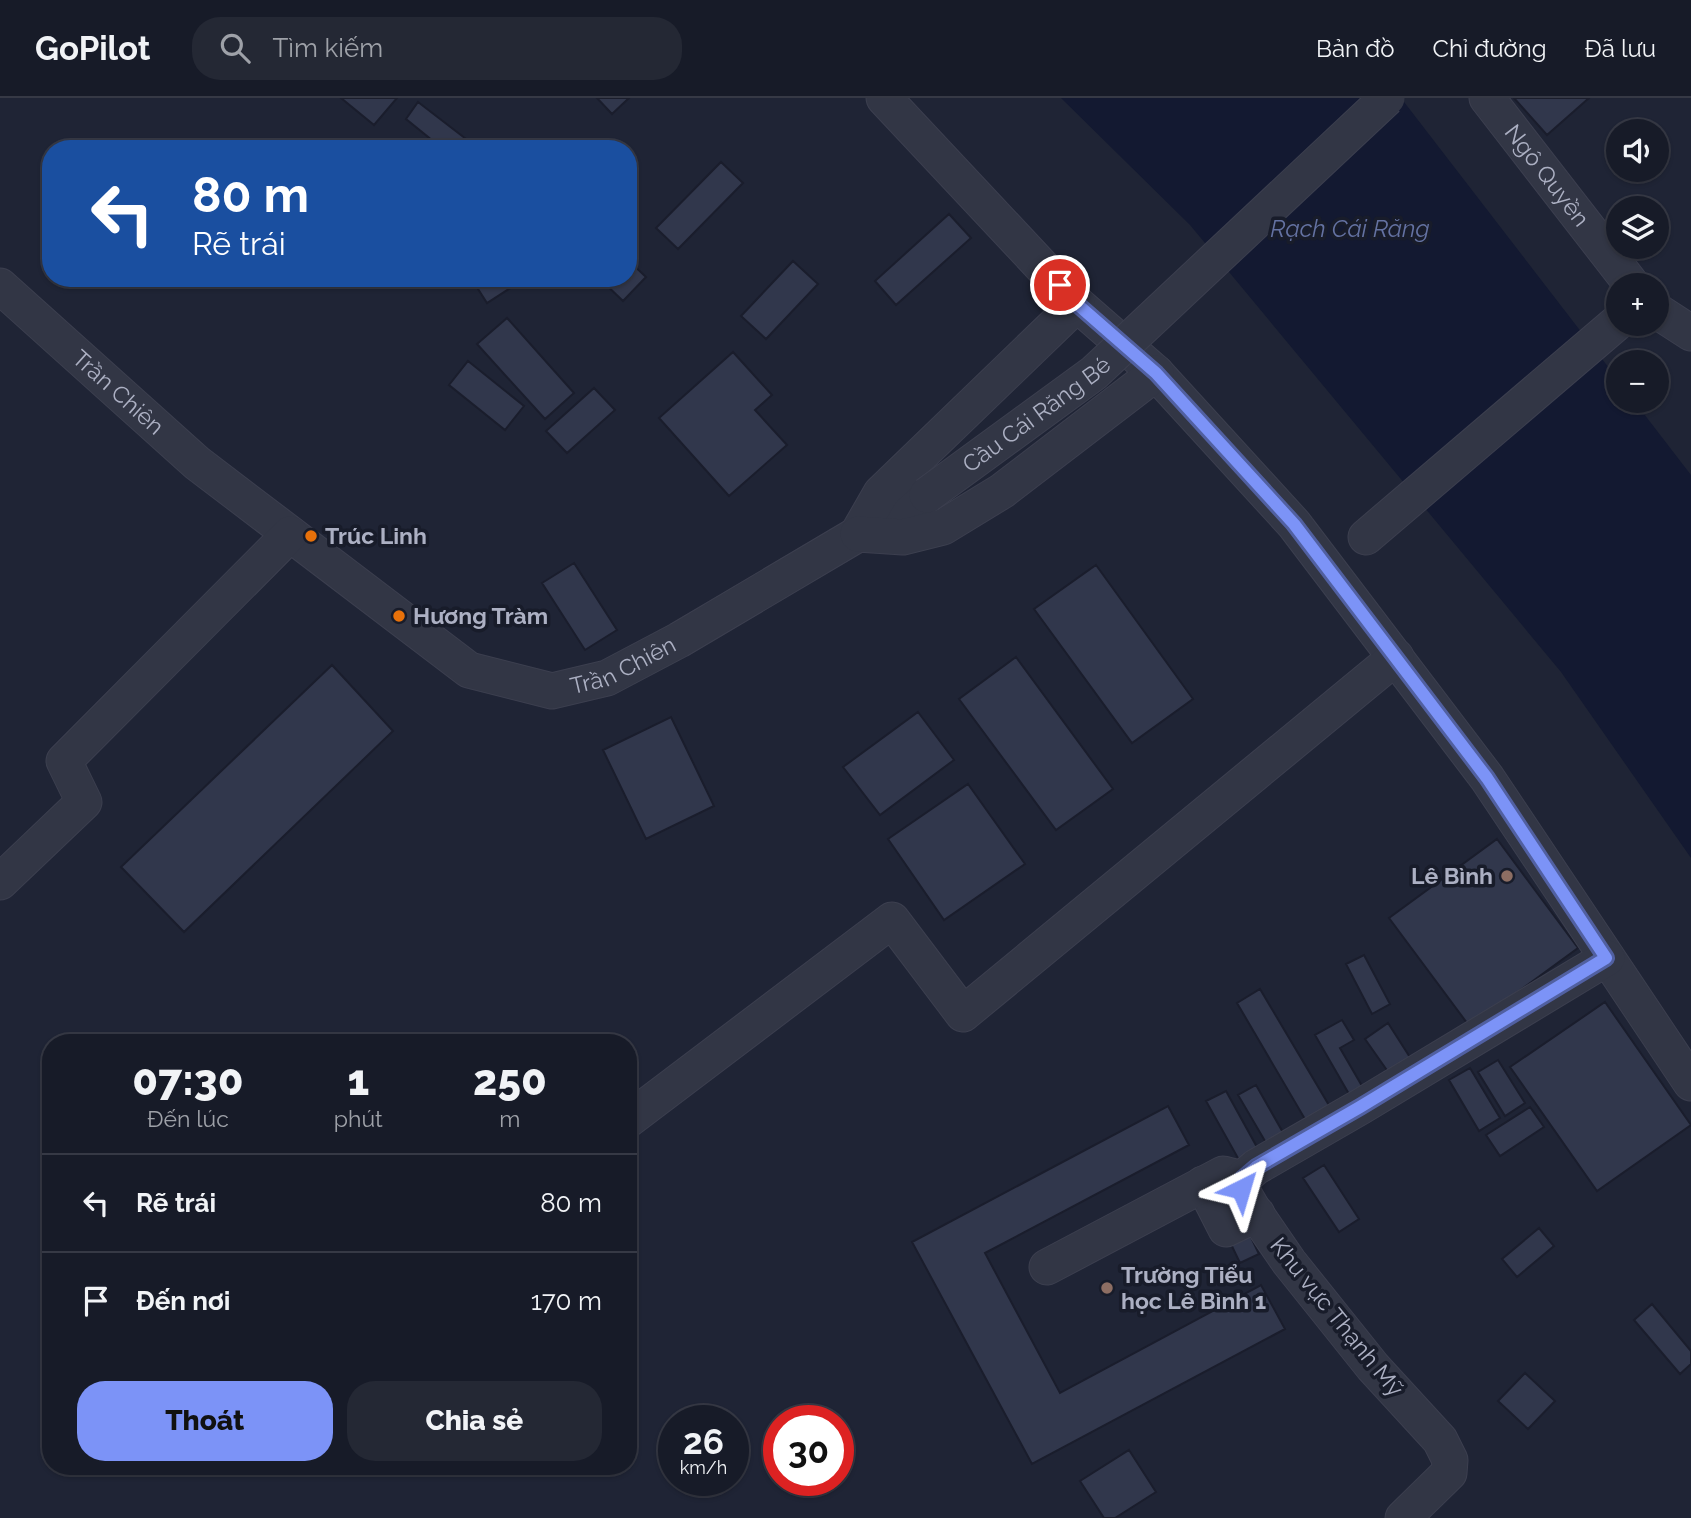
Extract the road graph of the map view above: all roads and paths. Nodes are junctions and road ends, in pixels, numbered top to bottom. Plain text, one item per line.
1 (884, 98) edge
2 (1387, 98) edge
3 (1487, 98) edge
4 (1623, 273) edge
5 (0, 286) edge
6 (1077, 304) junction
7 (1669, 319) edge
8 (1606, 331) edge
9 (1691, 333) edge
10 (1156, 373) junction
11 (927, 495) joint
12 (290, 534) junction
13 (858, 534) junction
14 (1366, 537) dead end
15 (1396, 657) junction
16 (0, 882) edge
17 (1606, 958) junction
18 (1691, 1083) edge
19 (637, 1113) edge
20 (1242, 1179) junction
21 (1203, 1184) junction
22 (1257, 1214) junction
23 (1047, 1267) dead end
24 (1403, 1518) edge

1 - 6 street
2 - 11 street, Cầu Cái Răng Bé, bridge
3 - 4 street, Ngô Quyền
5 - 12 street, Trần Chiên
6 - 10 street
6 - 13 street
7 - 9 street
8 - 14 street
10 - 13 street
10 - 15 street
11 - 13 street, Trần Chiên
12 - 13 street, Trần Chiên
12 - 16 street
15 - 17 street
15 - 19 street
17 - 18 street
17 - 20 street
20 - 21 street
20 - 22 street, Khu vực Thạnh Mỹ
21 - 22 street
21 - 23 street
22 - 24 street, Khu vực Thạnh Mỹ

